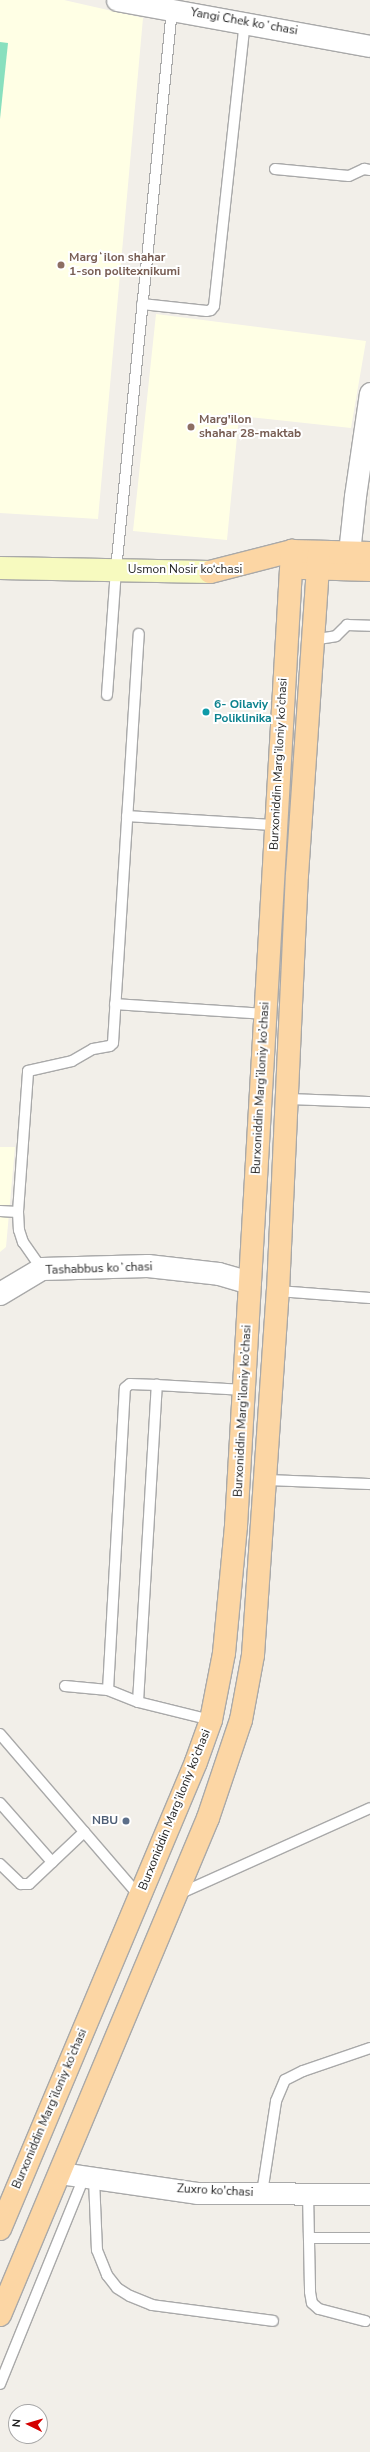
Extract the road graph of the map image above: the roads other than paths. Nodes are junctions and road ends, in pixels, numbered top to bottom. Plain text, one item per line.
1 (117, 0) edge
2 (172, 5) edge
3 (245, 22) junction
4 (370, 46) edge
5 (276, 168) dead end
6 (370, 170) edge
7 (142, 304) junction
8 (370, 393) edge
9 (368, 416) edge
10 (291, 559) junction
11 (318, 561) junction
12 (360, 562) edge
13 (0, 568) edge
14 (116, 570) junction
15 (370, 626) edge
16 (139, 634) dead end
17 (312, 640) junction
18 (107, 695) dead end
19 (127, 816) junction
20 (276, 825) junction
21 (116, 1004) junction
22 (265, 1014) junction
23 (287, 1099) junction
24 (370, 1102) edge
25 (0, 1211) edge
26 (18, 1212) junction
27 (42, 1269) junction
28 (250, 1283) junction
29 (278, 1291) junction
30 (0, 1294) edge
31 (370, 1298) edge
32 (157, 1385) junction
33 (244, 1390) junction
34 (266, 1480) junction
35 (370, 1484) edge
36 (65, 1686) dead end
37 (108, 1690) junction
38 (138, 1702) junction
39 (211, 1720) junction
40 (0, 1734) edge
41 (0, 1803) edge
42 (370, 1808) edge
43 (84, 1832) junction
44 (52, 1862) junction
45 (0, 1864) edge
46 (175, 1896) junction
47 (140, 1898) junction
48 (370, 2048) edge
49 (60, 2173) junction
50 (89, 2178) junction
51 (262, 2193) junction
52 (308, 2193) junction
53 (370, 2194) edge
54 (0, 2228) edge
55 (309, 2238) junction
56 (370, 2238) edge
57 (0, 2315) edge
58 (273, 2321) dead end
59 (365, 2321) dead end
60 (3, 2366) edge
61 (0, 2384) edge

1 - 2 street, Yangi Chek koʻchasi
2 - 3 street, Yangi Chek koʻchasi
2 - 7 lane
3 - 4 street, Yangi Chek koʻchasi
3 - 7 lane
5 - 6 lane
7 - 14 lane
8 - 9 street
9 - 12 street
10 - 11 main road, Usmon Nosir ko‘chasi
10 - 14 main road, Usmon Nosir ko‘chasi
10 - 20 main road, Burxoniddin Marg’iloniy ko’chasi
11 - 12 main road, Usmon Nosir ko‘chasi
11 - 17 main road, Burxoniddin Marg’iloniy ko’chasi
13 - 14 main road, Usmon Nosir ko‘chasi
14 - 18 lane
15 - 17 lane
16 - 19 lane
17 - 23 main road, Burxoniddin Marg’iloniy ko’chasi
19 - 20 lane
19 - 21 lane
20 - 22 main road, Burxoniddin Marg’iloniy ko’chasi
21 - 22 lane
21 - 26 lane
22 - 28 main road, Burxoniddin Marg’iloniy ko’chasi
23 - 24 lane
23 - 29 main road, Burxoniddin Marg’iloniy ko’chasi
25 - 26 lane
26 - 27 lane
27 - 28 street, Tashabbus koʻchasi
27 - 30 street, Tashabbus koʻchasi
28 - 29 main road
28 - 33 main road, Burxoniddin Marg’iloniy ko’chasi
29 - 31 lane
29 - 34 main road, Burxoniddin Marg’iloniy ko’chasi
32 - 33 lane
32 - 37 lane
32 - 38 lane
33 - 39 main road, Burxoniddin Marg’iloniy ko’chasi
34 - 35 lane
34 - 46 main road, Burxoniddin Marg’iloniy ko’chasi
36 - 37 lane
37 - 38 lane
38 - 39 lane
39 - 47 main road, Burxoniddin Marg’iloniy ko’chasi
40 - 43 lane
41 - 44 lane
42 - 46 lane
43 - 44 lane
43 - 47 lane
44 - 45 lane
46 - 49 main road, Burxoniddin Marg’iloniy ko’chasi
47 - 54 main road, Burxoniddin Marg’iloniy ko’chasi
48 - 51 lane
49 - 50 street, Zuxro ko'chasi
49 - 57 main road, Burxoniddin Marg’iloniy ko’chasi
50 - 51 street, Zuxro ko'chasi
50 - 58 lane
50 - 60 lane
51 - 52 street, Zuxro ko'chasi
52 - 53 street, Zuxro ko'chasi
52 - 55 lane
55 - 56 lane
55 - 59 lane
60 - 61 lane

